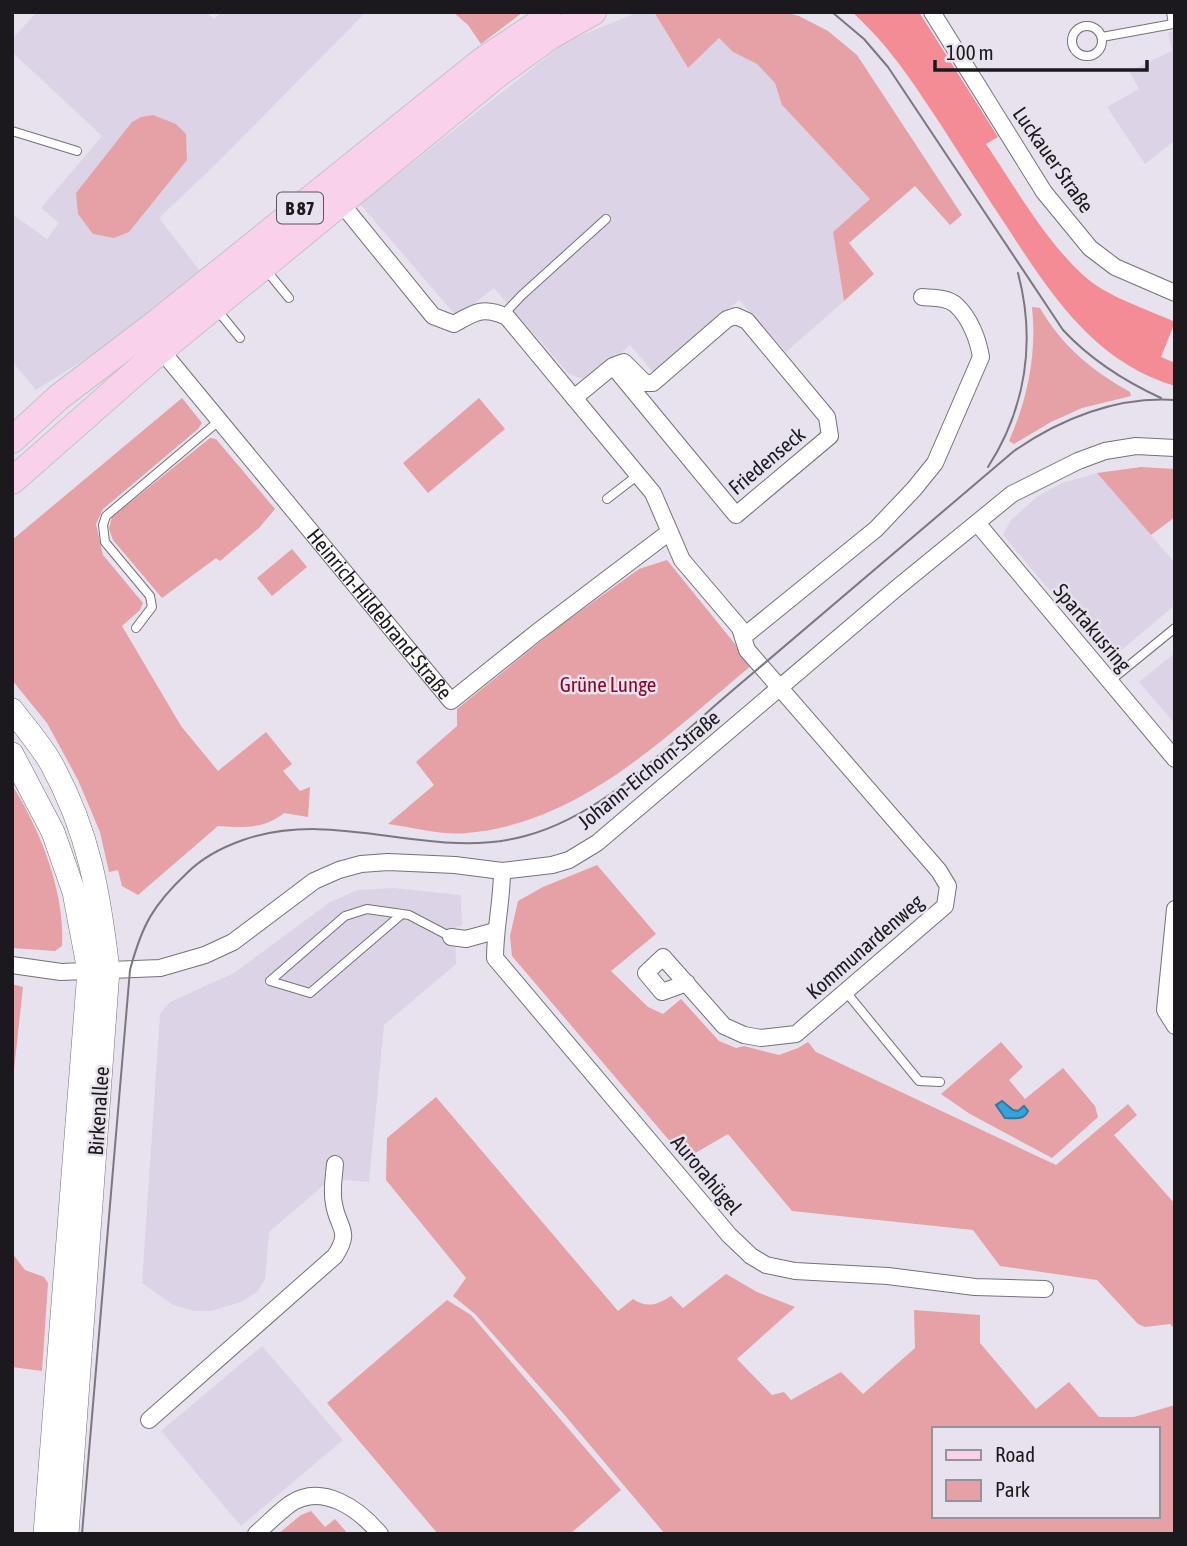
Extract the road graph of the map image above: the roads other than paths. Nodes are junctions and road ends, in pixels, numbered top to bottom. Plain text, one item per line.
1 (555, 12) edge
2 (593, 12) edge
3 (932, 12) edge
4 (1171, 12) edge
5 (1102, 37) dead end
6 (12, 131) edge
7 (77, 151) dead end
8 (334, 194) junction
9 (606, 219) dead end
10 (256, 258) junction
11 (1175, 293) edge
12 (207, 297) junction
13 (922, 297) dead end
14 (289, 298) dead end
15 (503, 315) junction
16 (240, 338) dead end
17 (130, 343) junction
18 (161, 350) junction
19 (613, 366) junction
20 (575, 398) junction
21 (220, 420) junction
22 (12, 440) edge
23 (1175, 448) edge
24 (638, 475) junction
25 (12, 481) edge
26 (607, 499) dead end
27 (977, 523) junction
28 (668, 533) junction
29 (136, 628) dead end
30 (1175, 628) edge
31 (743, 637) junction
32 (1110, 681) junction
33 (781, 688) junction
34 (12, 710) edge
35 (12, 754) edge
36 (1175, 759) edge
37 (502, 871) junction
38 (1175, 909) edge
39 (402, 914) junction
40 (495, 931) junction
41 (451, 937) joint
42 (12, 965) edge
43 (99, 971) junction
44 (687, 983) dead end
45 (846, 992) junction
46 (1175, 1026) edge
47 (940, 1083) dead end
48 (335, 1164) dead end
49 (1045, 1289) dead end
50 (149, 1420) dead end
51 (45, 1534) edge
52 (67, 1534) edge
53 (256, 1534) edge
54 (380, 1534) edge

1 - 8 main road, B 87
2 - 8 main road, B 87
3 - 11 street, Luckauer Straße
4 - 5 lane
6 - 7 lane
8 - 10 main road, B 87
8 - 15 street
9 - 15 lane
10 - 12 main road, B 87
10 - 14 lane
12 - 16 lane
12 - 17 main road, B 87
12 - 18 main road, B 87
13 - 31 street
15 - 20 street
17 - 18 street
17 - 22 main road, B 87
18 - 21 street, Heinrich-Hildebrand-Straße
18 - 25 main road, B 87
19 - 19 street, Friedenseck
19 - 20 street
20 - 24 street
21 - 28 street, Heinrich-Hildebrand-Straße
21 - 29 lane
23 - 27 street, Johann-Eichorn-Straße
24 - 26 lane
24 - 28 street
27 - 32 street, Spartakusring
27 - 33 street, Johann-Eichorn-Straße
28 - 31 street
30 - 32 lane
31 - 33 street
32 - 36 street, Spartakusring
33 - 37 street, Johann-Eichorn-Straße
33 - 45 street, Kommunardenweg
34 - 43 street, Birkenallee
35 - 43 street, Birkenallee
37 - 40 street, Aurorahügel
37 - 43 street, Johann-Eichorn-Straße
38 - 46 street
39 - 39 lane
39 - 41 lane
40 - 41 street
40 - 49 street, Aurorahügel
42 - 43 street, Johann-Eichorn-Straße
43 - 51 street, Birkenallee
43 - 52 street, Birkenallee
44 - 45 street, Kommunardenweg
45 - 47 lane
48 - 50 street
53 - 54 street

